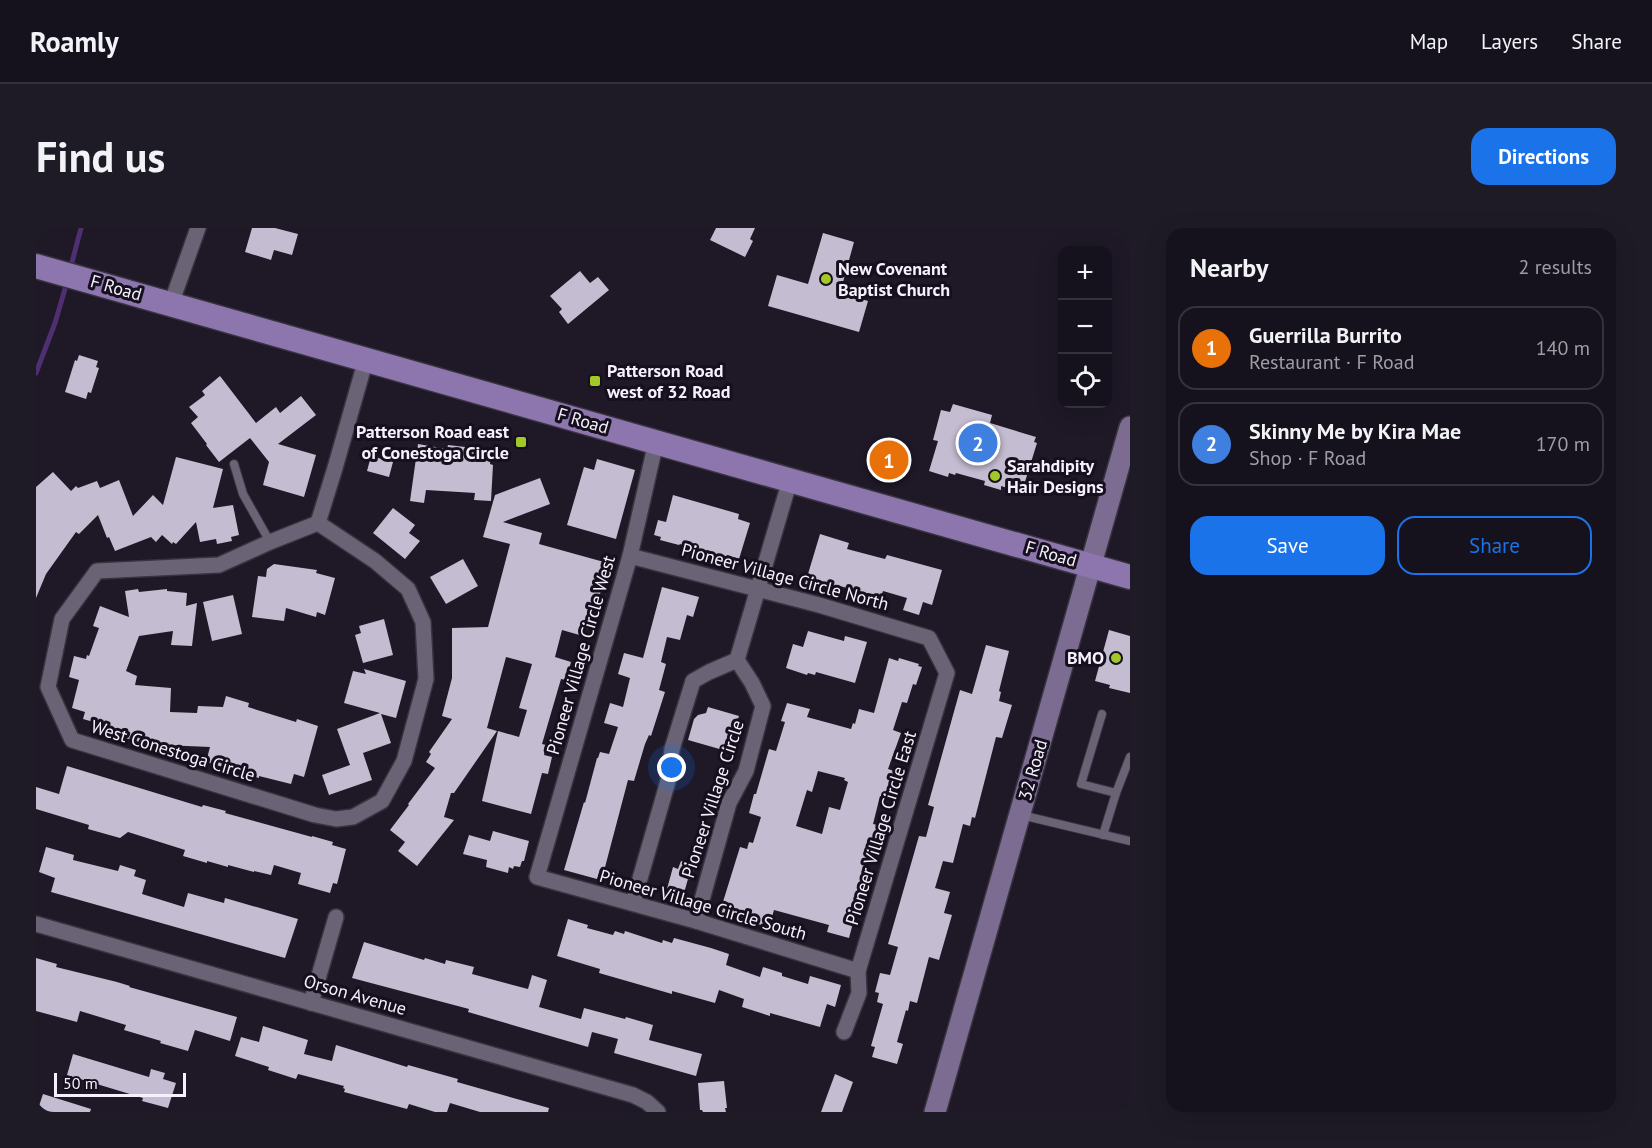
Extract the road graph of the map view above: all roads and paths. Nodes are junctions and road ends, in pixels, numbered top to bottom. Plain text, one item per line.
1 (198, 228) edge
2 (36, 266) edge
3 (171, 304) junction
4 (366, 359) junction
5 (1130, 427) edge
6 (656, 442) junction
7 (234, 464) dead end
8 (790, 480) junction
9 (318, 523) junction
10 (270, 542) junction
11 (630, 556) junction
12 (1092, 565) junction
13 (1130, 577) edge
14 (758, 588) junction
15 (929, 638) joint
16 (737, 660) junction
17 (1101, 714) dead end
18 (1130, 757) edge
19 (1116, 793) junction
20 (1020, 815) junction
21 (1103, 835) junction
22 (1130, 842) edge
23 (537, 877) joint
24 (633, 903) junction
25 (336, 917) dead end
26 (696, 921) junction
27 (36, 924) edge
28 (858, 971) junction
29 (311, 1003) junction
30 (844, 1032) dead end
31 (658, 1112) edge
32 (935, 1112) edge

1 - 3 street
2 - 3 main road, F Road
3 - 4 main road, F Road
4 - 6 main road, F Road
4 - 9 street
5 - 12 street, 32 Road
6 - 8 main road, F Road
6 - 11 street, Pioneer Village Circle West
7 - 10 lane
8 - 12 main road, F Road
8 - 14 street
9 - 10 street, West Conestoga Circle
9 - 10 street, West Conestoga Circle
11 - 14 street, Pioneer Village Circle North
11 - 23 street, Pioneer Village Circle West
12 - 13 main road, F Road
12 - 20 street, 32 Road
14 - 15 street, Pioneer Village Circle North
14 - 16 street
15 - 28 street, Pioneer Village Circle East
16 - 24 street
16 - 26 street, Pioneer Village Circle
17 - 19 lane
18 - 19 lane
19 - 21 lane
20 - 21 lane
20 - 32 street, 32 Road
21 - 22 lane
23 - 24 street, Pioneer Village Circle South
24 - 26 street, Pioneer Village Circle South
25 - 29 street
26 - 28 street, Pioneer Village Circle South
27 - 29 street, Orson Avenue
28 - 30 street, Pioneer Village Circle East
29 - 31 street, Orson Avenue

